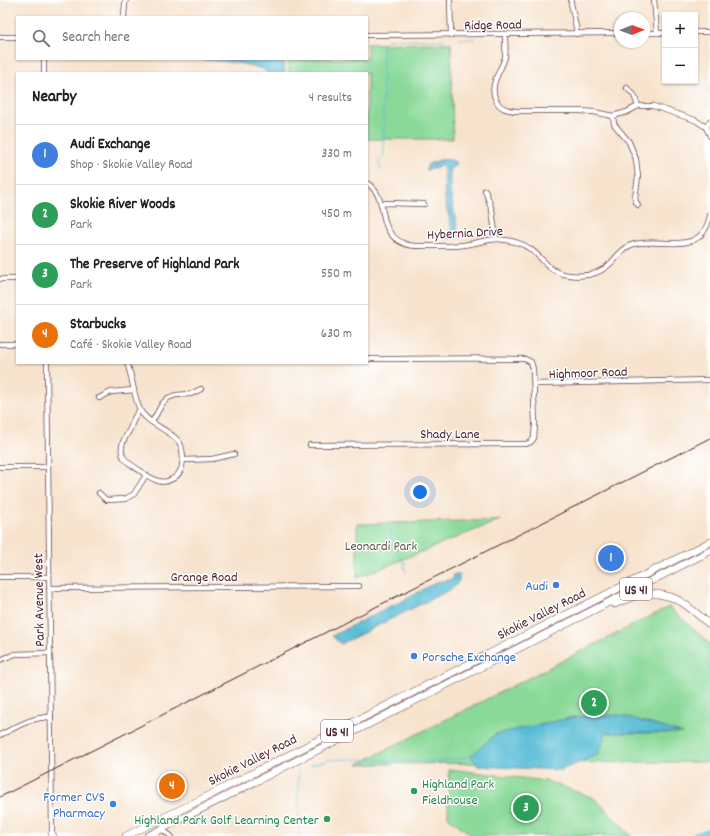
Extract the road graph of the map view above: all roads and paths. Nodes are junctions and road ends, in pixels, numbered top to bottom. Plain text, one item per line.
1 (126, 0) edge
2 (450, 0) edge
3 (571, 0) edge
4 (654, 0) edge
5 (124, 16) edge
6 (698, 32) edge
7 (710, 32) edge
8 (614, 33) edge
9 (650, 33) edge
10 (657, 33) junction
11 (662, 33) edge
12 (576, 34) junction
13 (450, 35) junction
14 (505, 35) junction
15 (368, 36) edge
16 (0, 37) edge
17 (16, 37) edge
18 (44, 60) edge
19 (44, 72) edge
20 (627, 88) dead end
21 (638, 106) junction
22 (613, 116) junction
23 (710, 120) edge
24 (706, 127) junction
25 (710, 136) edge
26 (368, 184) edge
27 (485, 190) dead end
28 (382, 204) junction
29 (424, 204) dead end
30 (638, 205) dead end
31 (710, 215) edge
32 (496, 239) junction
33 (0, 279) edge
34 (16, 279) edge
35 (0, 344) edge
36 (16, 344) edge
37 (368, 359) edge
38 (47, 364) edge
39 (127, 364) edge
40 (710, 380) edge
41 (534, 384) junction
42 (201, 389) dead end
43 (134, 390) junction
44 (99, 398) dead end
45 (140, 410) junction
46 (152, 422) junction
47 (310, 445) dead end
48 (234, 454) dead end
49 (183, 460) junction
50 (0, 467) edge
51 (48, 467) junction
52 (146, 475) junction
53 (99, 493) dead end
54 (710, 542) edge
55 (710, 551) edge
56 (0, 577) edge
57 (49, 577) junction
58 (359, 586) dead end
59 (49, 588) junction
60 (710, 625) edge
61 (561, 626) junction
62 (50, 653) junction
63 (0, 660) edge
64 (51, 717) junction
65 (0, 735) edge
66 (161, 830) junction
67 (52, 835) edge
68 (126, 836) edge
69 (148, 836) edge
70 (171, 836) edge

1 - 5 street
2 - 13 street
3 - 12 street
4 - 10 street
6 - 7 street
8 - 12 street, Ridge Road
9 - 10 street
10 - 11 street
12 - 14 street, Ridge Road
13 - 14 street, Ridge Road
13 - 15 street, Ridge Road
14 - 22 street
16 - 17 street
18 - 19 street
20 - 21 street
21 - 22 street
21 - 24 street
22 - 30 street
23 - 24 street
24 - 25 street
26 - 28 street, Hybernia Drive
27 - 32 street
28 - 29 street
28 - 32 street, Hybernia Drive
31 - 32 street, Hybernia Drive
33 - 34 street
35 - 36 street
37 - 41 street, Highmoor Road
38 - 51 street, Park Avenue West
39 - 43 street
40 - 41 street, Highmoor Road
41 - 47 street, Shady Lane
42 - 46 street
43 - 44 street
43 - 45 street
45 - 46 street
45 - 52 street
46 - 49 street
48 - 49 street
49 - 52 street
50 - 51 street
51 - 57 street, Park Avenue West
52 - 53 street
54 - 68 highway, Skokie Valley Road / US 41
55 - 61 highway, Skokie Valley Road / US 41
56 - 57 street
57 - 59 street, Park Avenue West
58 - 59 street, Grange Road
59 - 62 street, Park Avenue West
60 - 61 highway
61 - 66 highway, Skokie Valley Road / US 41
62 - 63 street
62 - 64 street, Park Avenue West
64 - 65 street
64 - 67 street, Park Avenue West
66 - 69 highway, Skokie Valley Road / US 41
66 - 70 street

